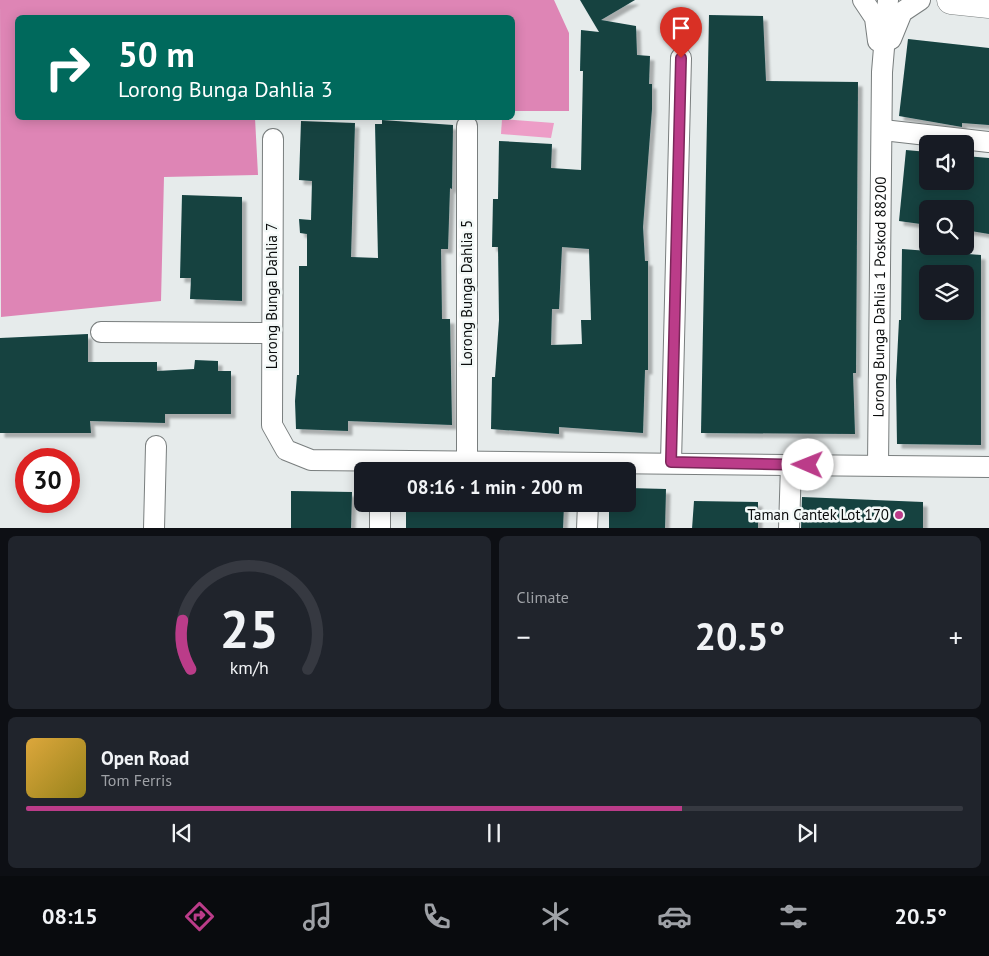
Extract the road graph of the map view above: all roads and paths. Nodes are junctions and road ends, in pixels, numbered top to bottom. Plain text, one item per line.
1 (863, 0) edge
2 (888, 0) edge
3 (920, 0) edge
4 (951, 0) edge
5 (989, 4) edge
6 (681, 58) dead end
7 (882, 72) junction
8 (467, 126) dead end
9 (883, 130) junction
10 (273, 139) dead end
11 (989, 142) edge
12 (101, 332) dead end
13 (271, 333) junction
14 (156, 446) dead end
15 (467, 460) junction
16 (438, 462) edge
17 (502, 462) edge
18 (671, 462) junction
19 (354, 464) edge
20 (636, 464) edge
21 (791, 465) junction
22 (878, 465) junction
23 (989, 467) edge
24 (380, 512) edge
25 (588, 512) edge
26 (154, 528) edge
27 (380, 528) edge
28 (587, 528) edge
29 (789, 528) edge

1 - 7 street
2 - 7 street
3 - 7 street
4 - 5 street
6 - 18 street
7 - 9 street, Lorong Bunga Dahlia 1 Poskod 88200
8 - 15 street, Lorong Bunga Dahlia 5
9 - 11 street
9 - 22 street, Lorong Bunga Dahlia 1 Poskod 88200
10 - 13 street, Lorong Bunga Dahlia 7
12 - 13 street
13 - 19 street, Lorong Bunga Dahlia 7
14 - 26 street
15 - 16 street
15 - 17 street
18 - 20 street
18 - 21 street
21 - 22 street
21 - 29 street
22 - 23 street
24 - 27 street
25 - 28 street

